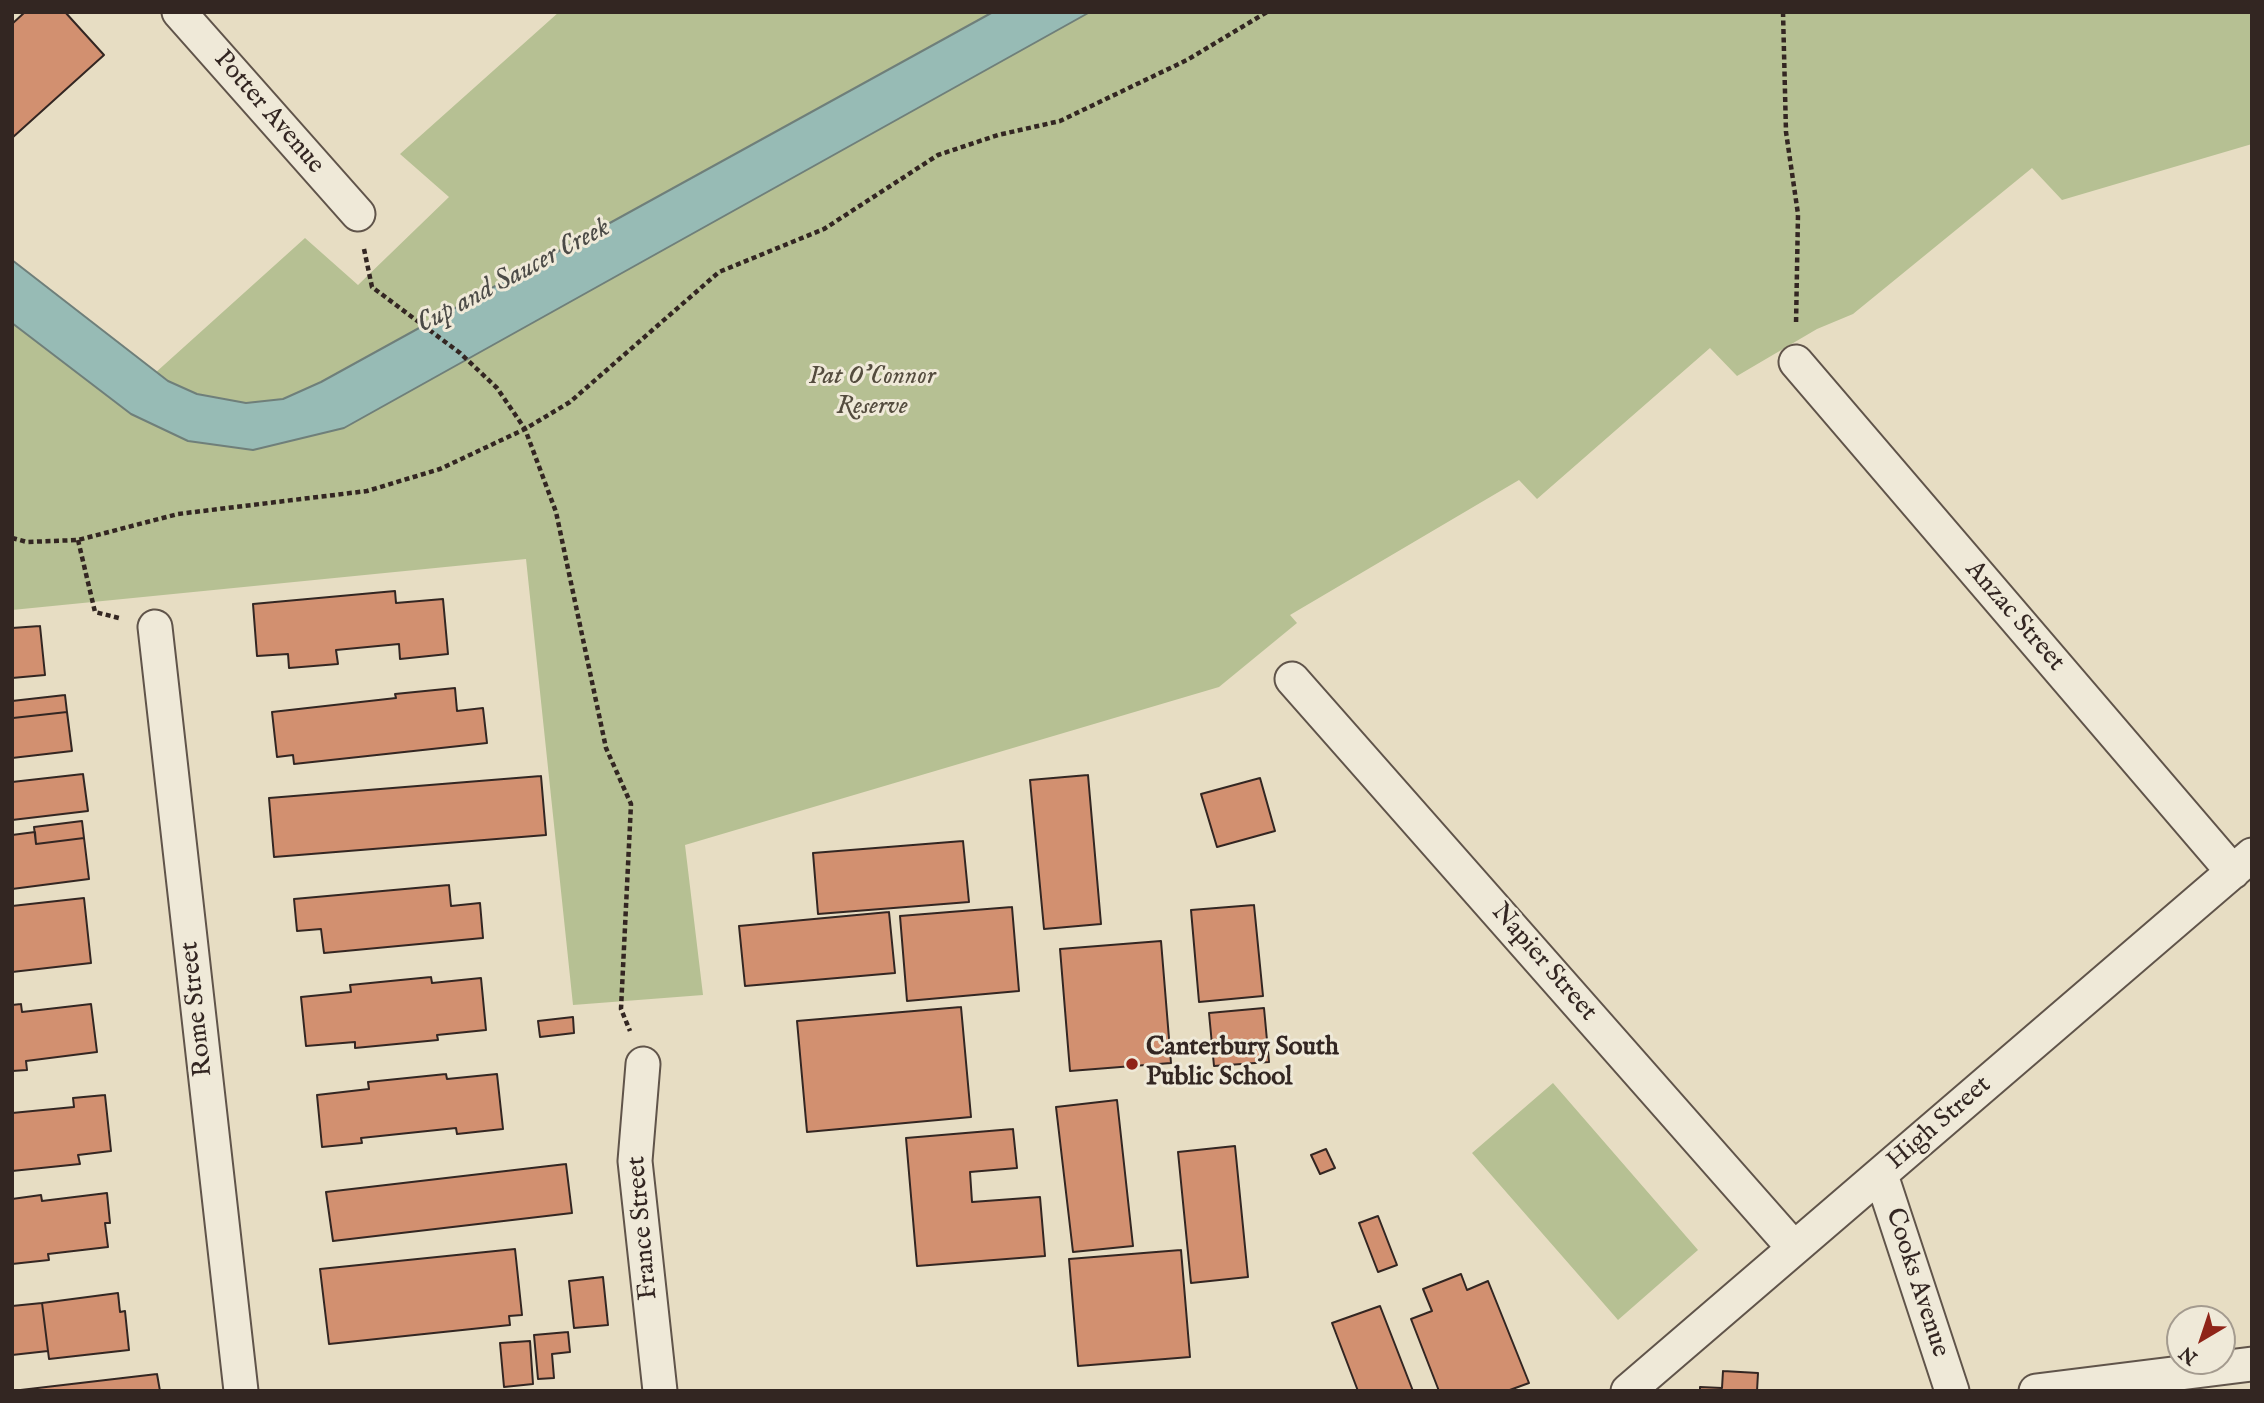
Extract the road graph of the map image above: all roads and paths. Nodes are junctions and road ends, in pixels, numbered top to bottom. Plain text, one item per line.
1 (179, 12) edge
2 (1267, 12) edge
3 (1783, 12) edge
4 (358, 214) joint
5 (1796, 362) joint
6 (525, 429) junction
7 (12, 538) edge
8 (78, 540) junction
9 (155, 627) joint
10 (1292, 679) dead end
11 (2242, 863) edge
12 (643, 1064) joint
13 (1881, 1175) junction
14 (1793, 1247) junction
15 (2252, 1364) edge
16 (241, 1391) edge
17 (660, 1391) edge
18 (1628, 1391) edge
19 (1952, 1391) edge
20 (2036, 1391) edge

1 - 4 street, Potter Avenue
2 - 6 path
3 - 5 path
4 - 6 path
5 - 11 street, Anzac Street
6 - 8 path
6 - 12 path
7 - 8 path
8 - 9 path
9 - 16 street, Rome Street
10 - 14 street, Napier Street
11 - 13 street, High Street
12 - 17 street, France Street
13 - 14 street, High Street
13 - 19 street, Cooks Avenue
14 - 18 street, High Street
15 - 20 street

